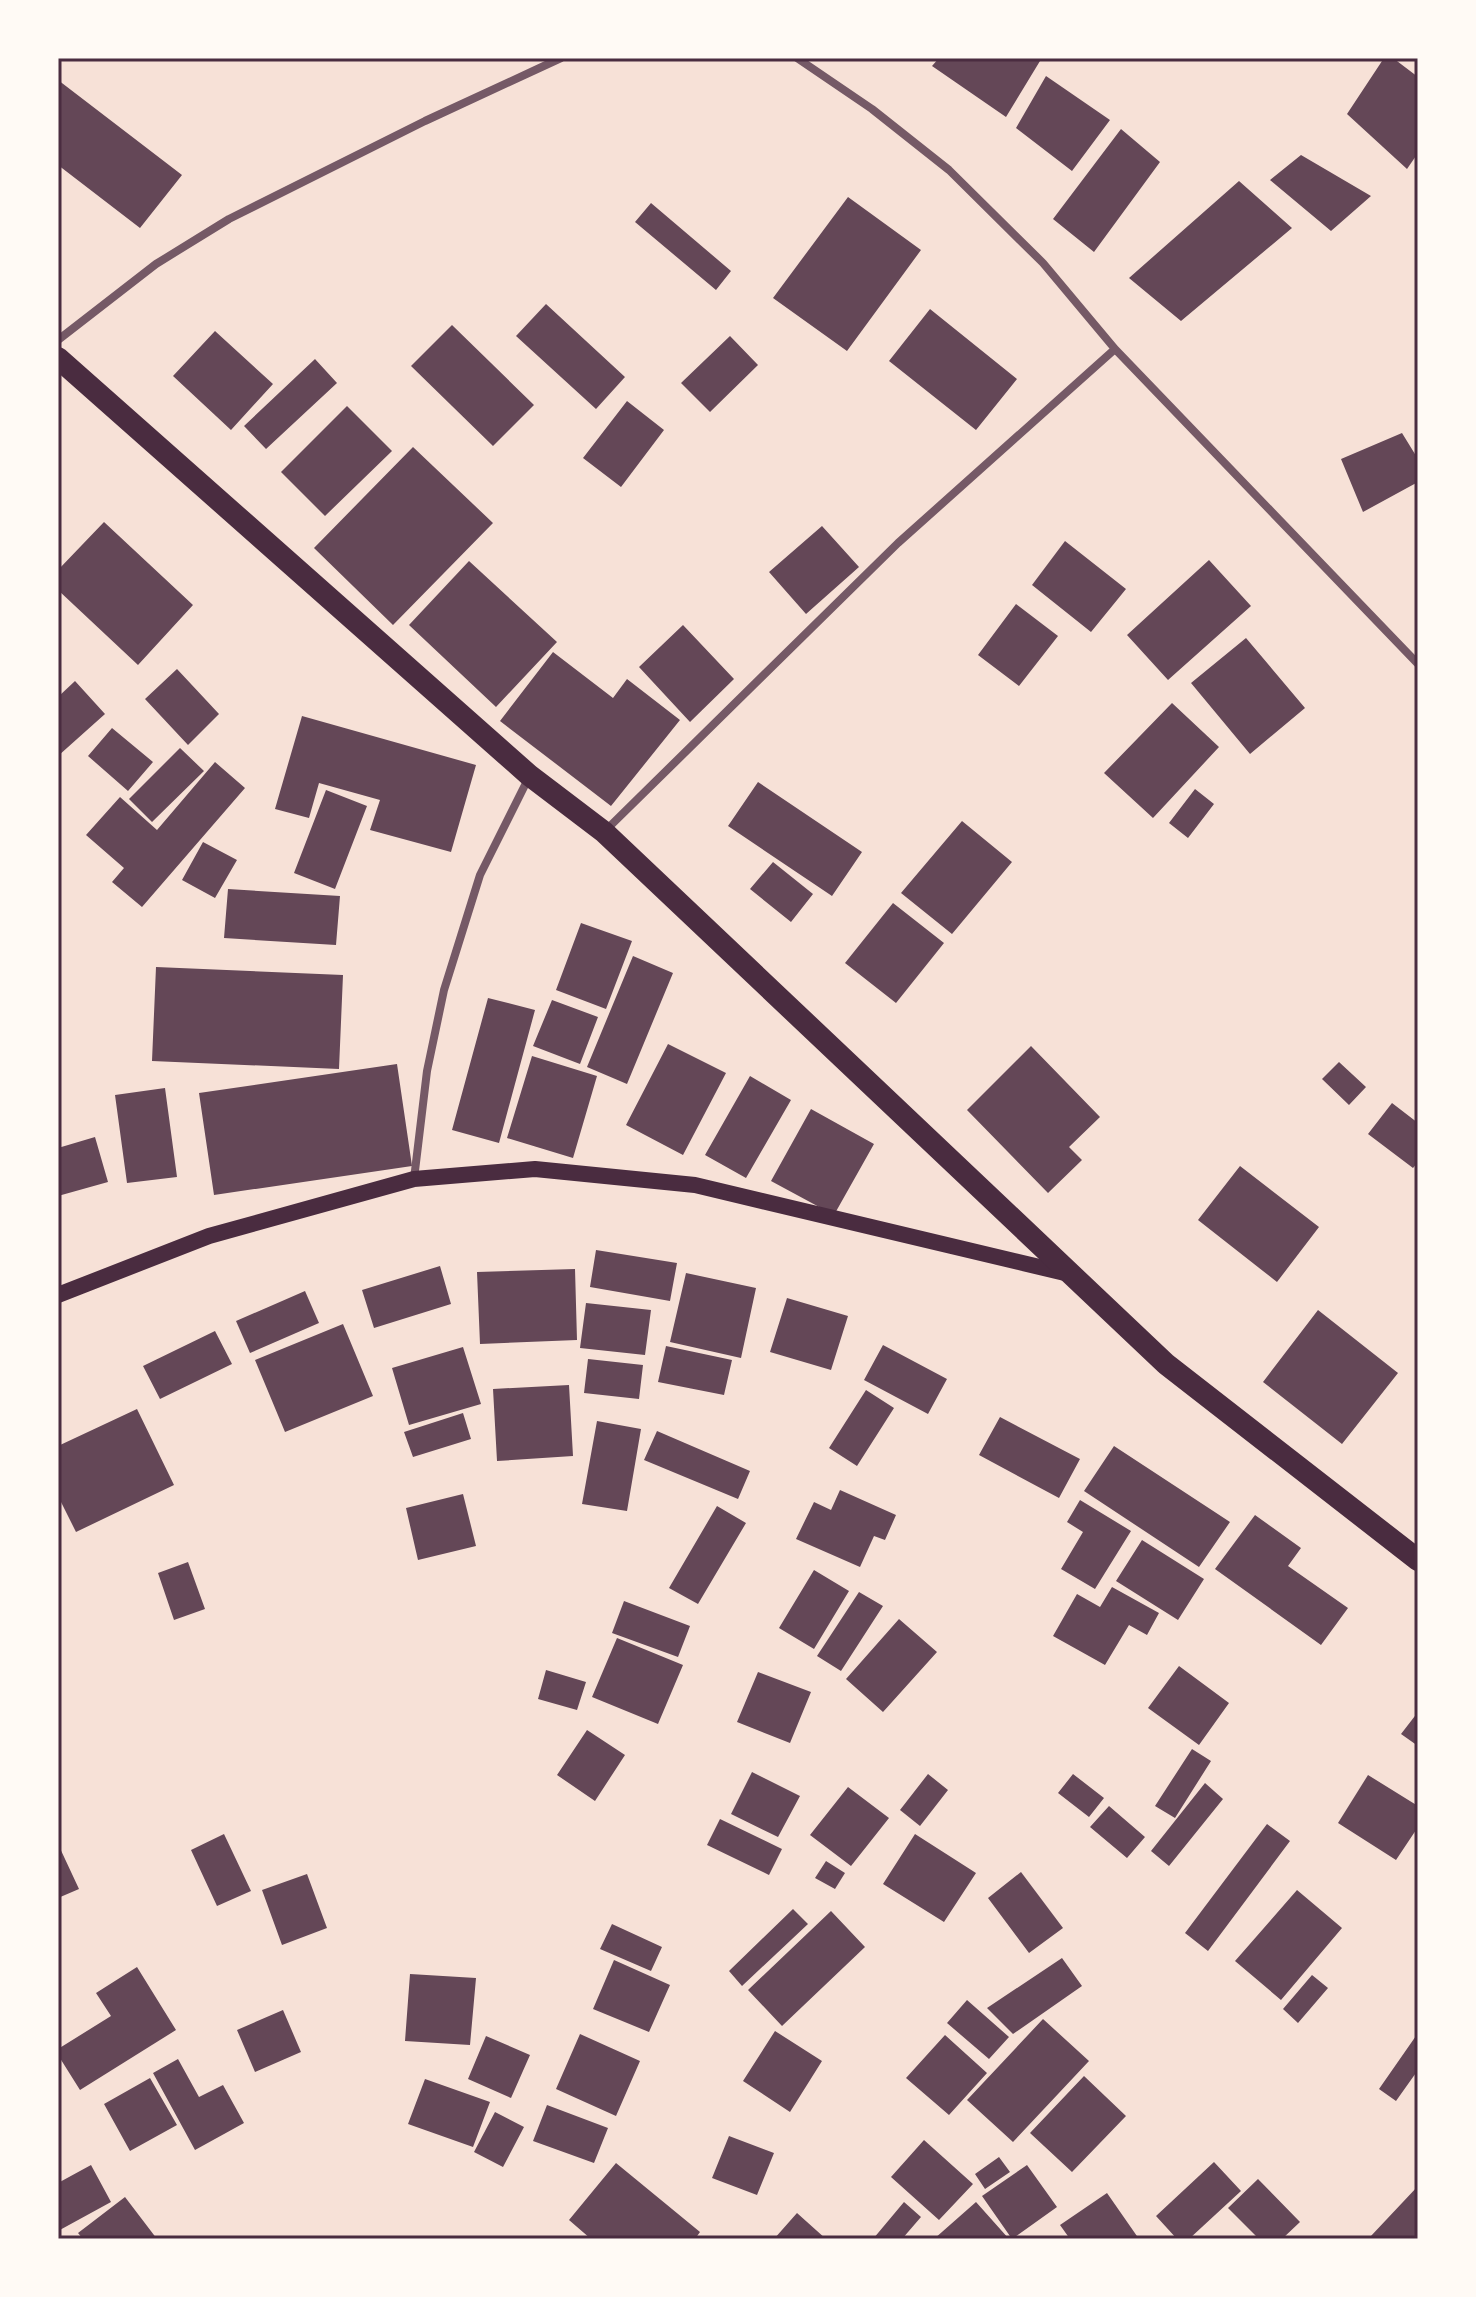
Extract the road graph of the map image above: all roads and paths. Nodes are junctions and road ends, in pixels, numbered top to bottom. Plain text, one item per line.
1 (561, 58) edge
2 (797, 58) edge
3 (58, 340) edge
4 (1115, 349) junction
5 (58, 358) edge
6 (1418, 664) edge
7 (529, 775) junction
8 (604, 832) junction
9 (414, 1179) junction
10 (1074, 1275) junction
11 (58, 1295) edge
12 (1418, 1560) edge

1 - 3 street
2 - 4 street
4 - 6 street
4 - 8 street
5 - 7 highway
7 - 8 highway
7 - 9 street
8 - 10 highway
9 - 10 main road
9 - 11 main road
10 - 12 highway

